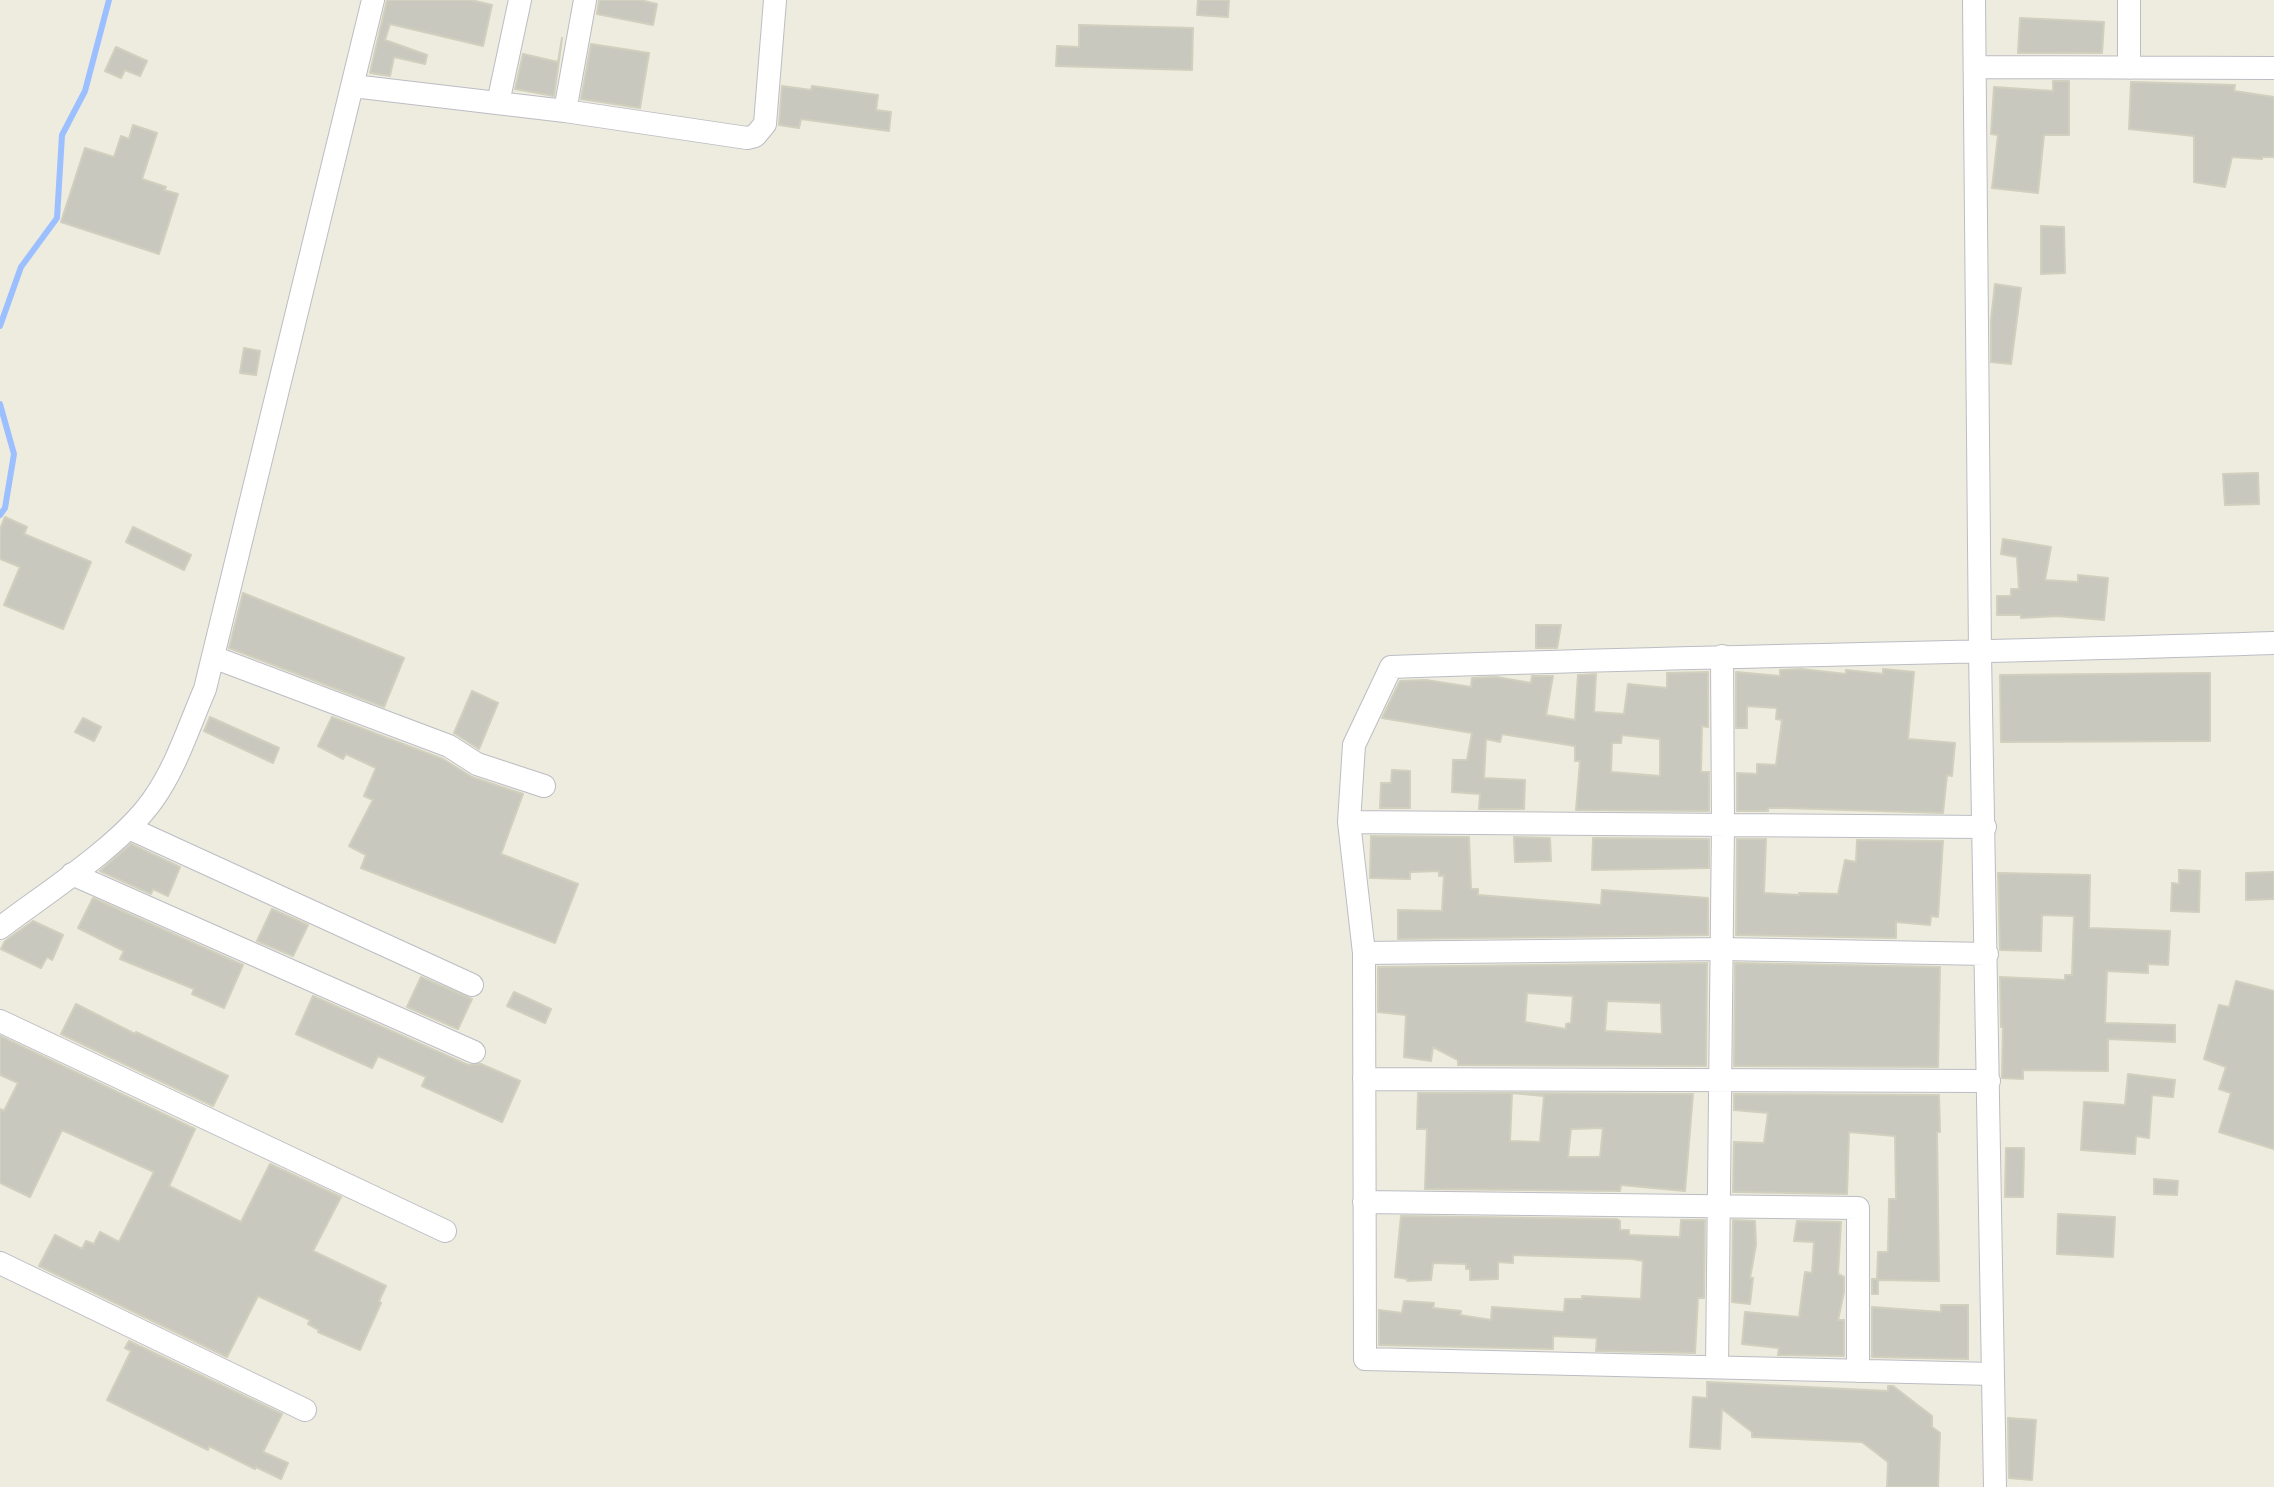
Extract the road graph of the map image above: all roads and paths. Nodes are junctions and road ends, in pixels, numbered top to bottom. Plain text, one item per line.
1 (373, 0) edge
2 (520, 0) edge
3 (585, 0) edge
4 (775, 0) edge
5 (1974, 0) edge
6 (2129, 0) edge
7 (1975, 67) junction
8 (2129, 68) junction
9 (2274, 68) edge
10 (353, 86) junction
11 (498, 103) junction
12 (565, 111) junction
13 (2274, 643) edge
14 (1980, 653) junction
15 (1722, 656) junction
16 (213, 657) junction
17 (544, 786) dead end
18 (1349, 822) junction
19 (1723, 825) junction
20 (1985, 827) junction
21 (129, 828) junction
22 (72, 874) junction
23 (0, 928) edge
24 (1722, 949) junction
25 (1364, 953) junction
26 (1987, 954) junction
27 (472, 985) dead end
28 (0, 1021) edge
29 (474, 1052) dead end
30 (1364, 1079) junction
31 (1721, 1080) junction
32 (1989, 1081) junction
33 (1364, 1202) junction
34 (1719, 1205) junction
35 (445, 1231) dead end
36 (0, 1263) edge
37 (1717, 1367) junction
38 (1858, 1371) junction
39 (1993, 1374) junction
40 (305, 1410) dead end
41 (1995, 1487) edge

1 - 10 street
2 - 11 street
3 - 12 street
4 - 12 street
5 - 7 street
6 - 8 street
7 - 8 street
7 - 14 street
8 - 9 street
10 - 11 street
10 - 16 street
11 - 12 street
13 - 14 street
14 - 15 street
14 - 20 street
15 - 18 street
15 - 19 street
16 - 17 street
16 - 21 street
18 - 19 street
18 - 25 street
19 - 20 street
19 - 24 street
20 - 26 street
21 - 22 street
21 - 27 street
22 - 23 street
22 - 29 street
24 - 25 street
24 - 26 street
24 - 31 street
25 - 30 street
26 - 32 street
28 - 35 street
30 - 31 street
30 - 33 street
31 - 32 street
31 - 34 street
32 - 39 street
33 - 34 street
33 - 37 street
34 - 37 street
34 - 38 street
36 - 40 street
37 - 38 street
38 - 39 street
39 - 41 street

